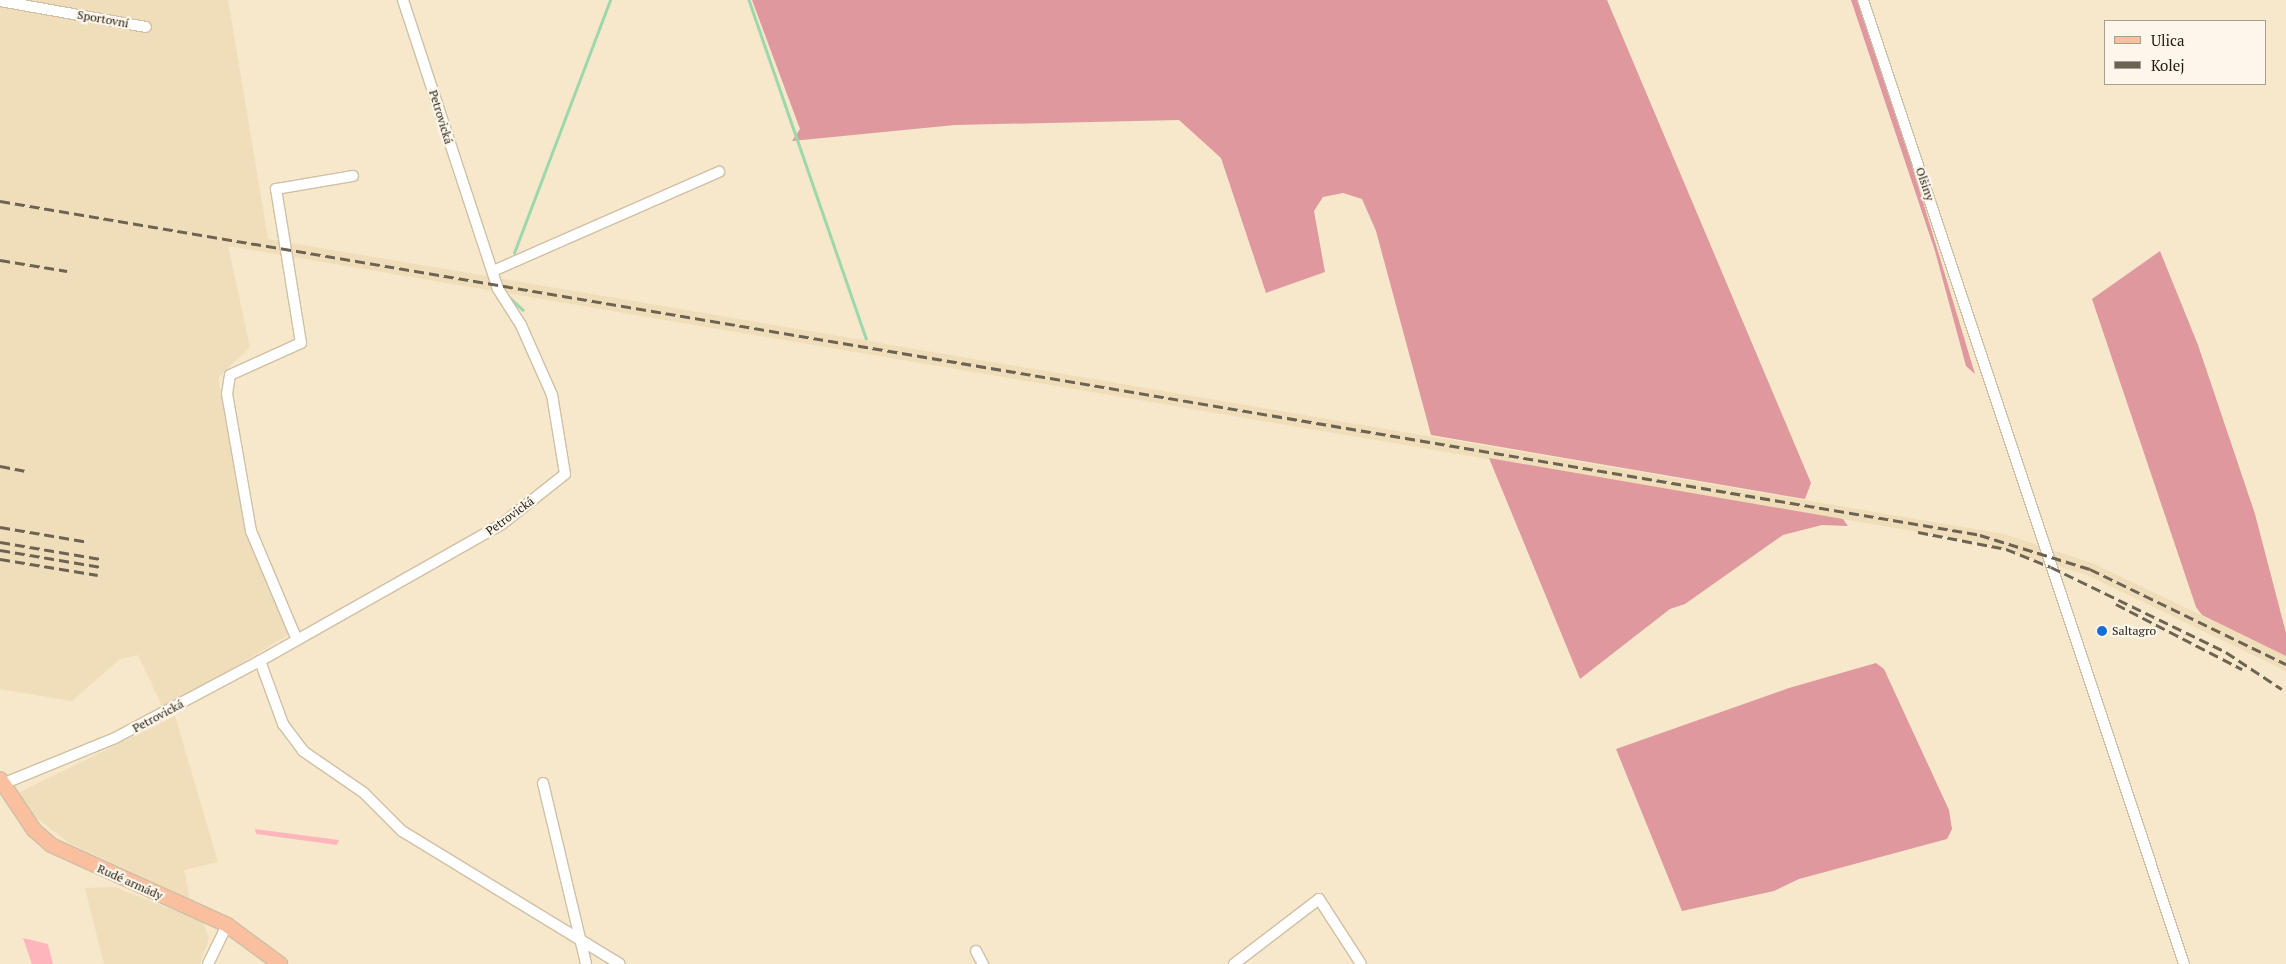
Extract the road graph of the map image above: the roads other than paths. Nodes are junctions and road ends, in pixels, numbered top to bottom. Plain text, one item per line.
1 (403, 0) edge
2 (1863, 0) edge
3 (0, 1) edge
4 (146, 27) dead end
5 (719, 172) dead end
6 (353, 176) dead end
7 (493, 271) junction
8 (297, 640) junction
9 (260, 661) junction
10 (1, 782) edge
11 (543, 783) dead end
12 (227, 925) junction
13 (581, 942) junction
14 (976, 951) dead end
15 (208, 964) edge
16 (280, 964) edge
17 (586, 964) edge
18 (620, 964) edge
19 (983, 964) edge
20 (1234, 964) edge
21 (1361, 964) edge
22 (2184, 964) edge

1 - 7 street, Petrovická
2 - 22 street, Olšiny
3 - 4 street, Sportovní
5 - 7 street
6 - 8 street
7 - 8 street, Petrovická
8 - 9 street, Petrovická
9 - 10 street, Petrovická
9 - 13 street
10 - 12 main road, Rudé armády
11 - 13 street
12 - 15 street
12 - 16 main road, Rudé armády
13 - 17 street
13 - 18 street
14 - 19 street
20 - 21 street

